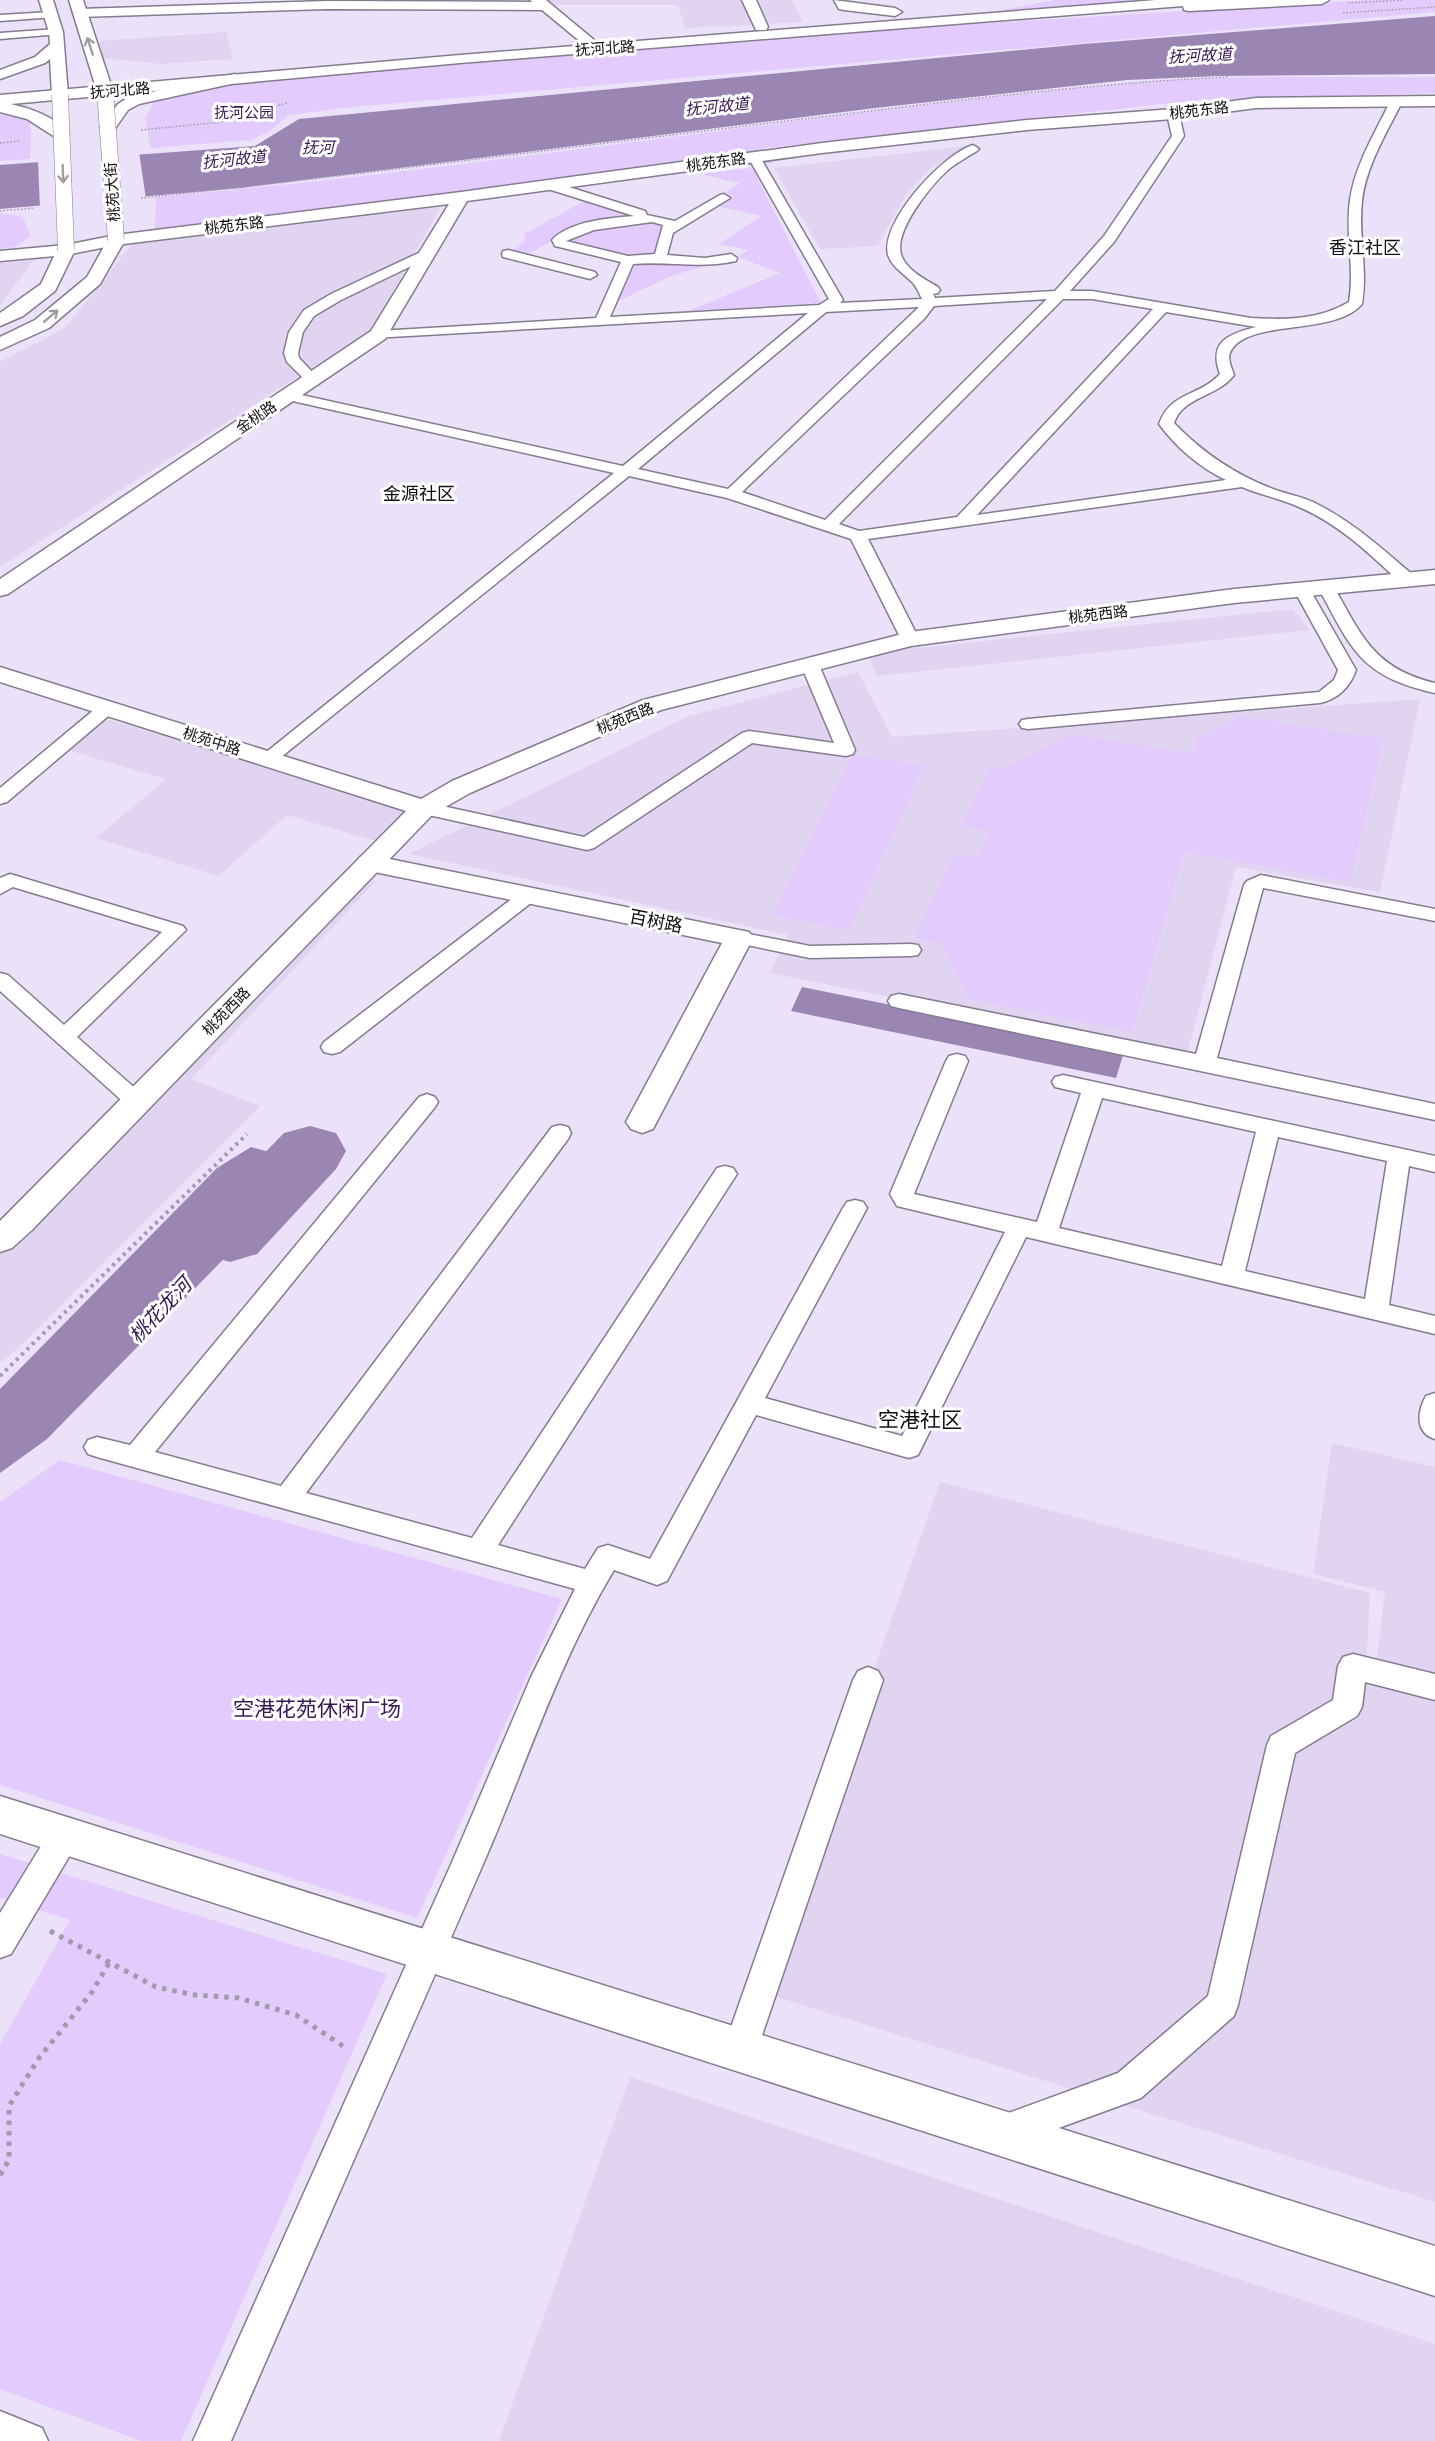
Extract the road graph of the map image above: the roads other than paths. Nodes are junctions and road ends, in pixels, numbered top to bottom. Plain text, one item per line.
1 (46, 0) edge
2 (750, 0) edge
3 (842, 0) edge
4 (1209, 0) edge
5 (1322, 0) edge
6 (540, 3) edge
7 (78, 6) edge
8 (1048, 7) edge
9 (895, 12) dead end
10 (51, 15) junction
11 (0, 18) edge
12 (760, 27) junction
13 (0, 36) edge
14 (57, 39) junction
15 (586, 40) junction
16 (0, 75) edge
17 (236, 78) junction
18 (103, 86) junction
19 (0, 89) edge
20 (59, 89) junction
21 (1435, 101) edge
22 (1396, 102) junction
23 (3, 105) edge
24 (1173, 114) junction
25 (108, 128) junction
26 (61, 134) junction
27 (973, 149) dead end
28 (754, 157) junction
29 (549, 185) junction
30 (461, 196) junction
31 (724, 198) dead end
32 (652, 218) junction
33 (668, 231) junction
34 (116, 240) junction
35 (66, 250) junction
36 (537, 253) junction
37 (427, 254) junction
38 (508, 254) dead end
39 (0, 256) edge
40 (660, 258) junction
41 (731, 258) dead end
42 (628, 260) junction
43 (590, 275) dead end
44 (920, 282) junction
45 (1059, 295) junction
46 (954, 301) junction
47 (930, 302) junction
48 (1163, 307) junction
49 (823, 308) junction
50 (0, 320) edge
51 (1312, 321) junction
52 (601, 322) junction
53 (378, 335) junction
54 (0, 344) edge
55 (312, 379) junction
56 (288, 396) junction
57 (626, 471) junction
58 (1242, 482) junction
59 (731, 494) junction
60 (962, 521) junction
61 (828, 526) junction
62 (858, 536) junction
63 (1435, 577) edge
64 (1407, 579) junction
65 (1314, 588) junction
66 (0, 589) edge
67 (910, 639) junction
68 (810, 664) junction
69 (0, 674) edge
70 (1435, 688) edge
71 (107, 708) junction
72 (1028, 724) dead end
73 (268, 758) junction
74 (0, 798) edge
75 (424, 808) junction
76 (370, 863) junction
77 (0, 888) edge
78 (529, 896) junction
79 (1435, 915) edge
80 (739, 938) junction
81 (911, 950) dead end
82 (0, 980) edge
83 (899, 1001) dead end
84 (64, 1037) junction
85 (332, 1047) dead end
86 (957, 1061) dead end
87 (1205, 1063) junction
88 (1063, 1082) dead end
89 (1094, 1089) junction
90 (137, 1102) junction
91 (427, 1102) dead end
92 (1435, 1112) edge
93 (642, 1122) dead end
94 (1269, 1128) junction
95 (560, 1133) dead end
96 (1399, 1156) junction
97 (1435, 1164) edge
98 (725, 1174) dead end
99 (855, 1208) dead end
100 (1045, 1233) junction
101 (1014, 1238) dead end
102 (0, 1240) edge
103 (1231, 1276) junction
104 (1376, 1311) junction
105 (1435, 1325) edge
106 (749, 1403) junction
107 (1435, 1403) edge
108 (1435, 1429) edge
109 (97, 1447) dead end
110 (136, 1457) junction
111 (287, 1498) junction
112 (479, 1551) junction
113 (592, 1582) junction
114 (868, 1680) dead end
115 (1435, 1687) edge
116 (0, 1815) edge
117 (65, 1835) junction
118 (0, 1943) edge
119 (429, 1951) junction
120 (740, 2050) junction
121 (999, 2133) junction
122 (1435, 2271) edge
123 (0, 2430) edge
124 (29, 2441) edge
125 (212, 2441) edge

1 - 10 street
2 - 12 street
3 - 9 street
4 - 8 street, 抚河北路
5 - 8 street
6 - 7 street
6 - 15 street
18 -> 7 street, 桃苑大街
8 - 12 street, 抚河北路
8 - 17 street, 抚河北路
10 - 11 lane
10 - 14 street
12 - 15 street, 抚河北路
13 - 14 lane
14 - 16 street
14 - 20 street
15 - 18 street, 抚河北路
17 - 18 street, 抚河北路
17 - 25 street
18 - 20 street, 抚河北路
18 - 25 street, 桃苑大街, bridge
19 - 20 street, 抚河北路
20 - 23 street, 抚河北路
20 - 26 street, bridge
21 - 22 street, 桃苑东路
22 - 24 street, 桃苑东路
22 - 51 lane
23 - 26 street
24 - 28 street, 桃苑东路
24 - 45 lane
25 - 34 street, 桃苑大街, bridge
26 -> 35 street, bridge
27 - 44 lane
28 - 29 street, 桃苑东路
28 - 49 lane
29 - 30 street, 桃苑东路
29 - 32 lane
30 - 34 street, 桃苑东路
30 - 37 street, 金桃路
31 - 33 lane
32 - 33 lane
32 - 36 lane
33 - 40 lane
34 - 35 street, 桃苑东路
54 -> 34 street, 桃苑大街
35 - 39 street, 桃苑东路
35 - 50 street
36 - 38 lane
36 - 42 lane
36 - 43 lane
37 - 53 street, 金桃路
37 - 55 lane
40 - 41 lane
40 - 42 lane
42 - 52 lane
44 - 46 lane
44 - 47 lane
45 - 46 lane
45 - 48 lane
45 - 61 lane
46 - 47 lane
47 - 49 lane
47 - 59 lane
48 - 51 lane
48 - 60 lane
49 - 52 lane
49 - 57 lane
51 - 58 lane
52 - 53 lane
53 - 55 street, 金桃路
55 - 56 street, 金桃路
56 - 57 lane
56 - 66 street, 金桃路
57 - 59 lane
57 - 73 lane
58 - 60 lane
58 - 64 lane
59 - 61 lane
60 - 62 lane
61 - 62 lane
62 - 67 lane
63 - 64 street, 桃苑西路
64 - 65 street, 桃苑西路
65 - 67 street, 桃苑西路
65 - 70 lane
65 - 72 lane
67 - 68 street, 桃苑西路
68 - 75 street, 桃苑西路
68 - 75 lane
69 - 71 street, 桃苑中路
71 - 73 street, 桃苑中路
71 - 74 lane
73 - 75 street, 桃苑中路
75 - 76 street, 桃苑西路
76 - 78 street, 百树路
76 - 90 street, 桃苑西路
77 - 84 lane
78 - 80 street, 百树路
78 - 85 lane
79 - 87 lane
80 - 81 lane
80 - 93 street
82 - 84 lane
83 - 87 lane
84 - 90 lane
86 - 100 lane
87 - 92 lane
88 - 89 lane
89 - 94 lane
89 - 100 lane
90 - 102 street, 桃苑西路
91 - 110 lane
94 - 96 lane
94 - 103 lane
95 - 111 lane
96 - 97 lane
96 - 104 lane
98 - 112 lane
99 - 106 lane
100 - 103 lane
101 - 106 lane
103 - 104 lane
104 - 105 lane
106 - 113 lane
107 - 108 lane
109 - 110 lane
110 - 111 lane
111 - 112 lane
112 - 113 lane
113 - 119 lane
114 - 120 lane
115 - 121 lane
116 - 117 street
117 - 118 lane
117 - 119 street
119 - 120 street
119 - 125 lane
120 - 121 street
121 - 122 street
123 - 124 lane

